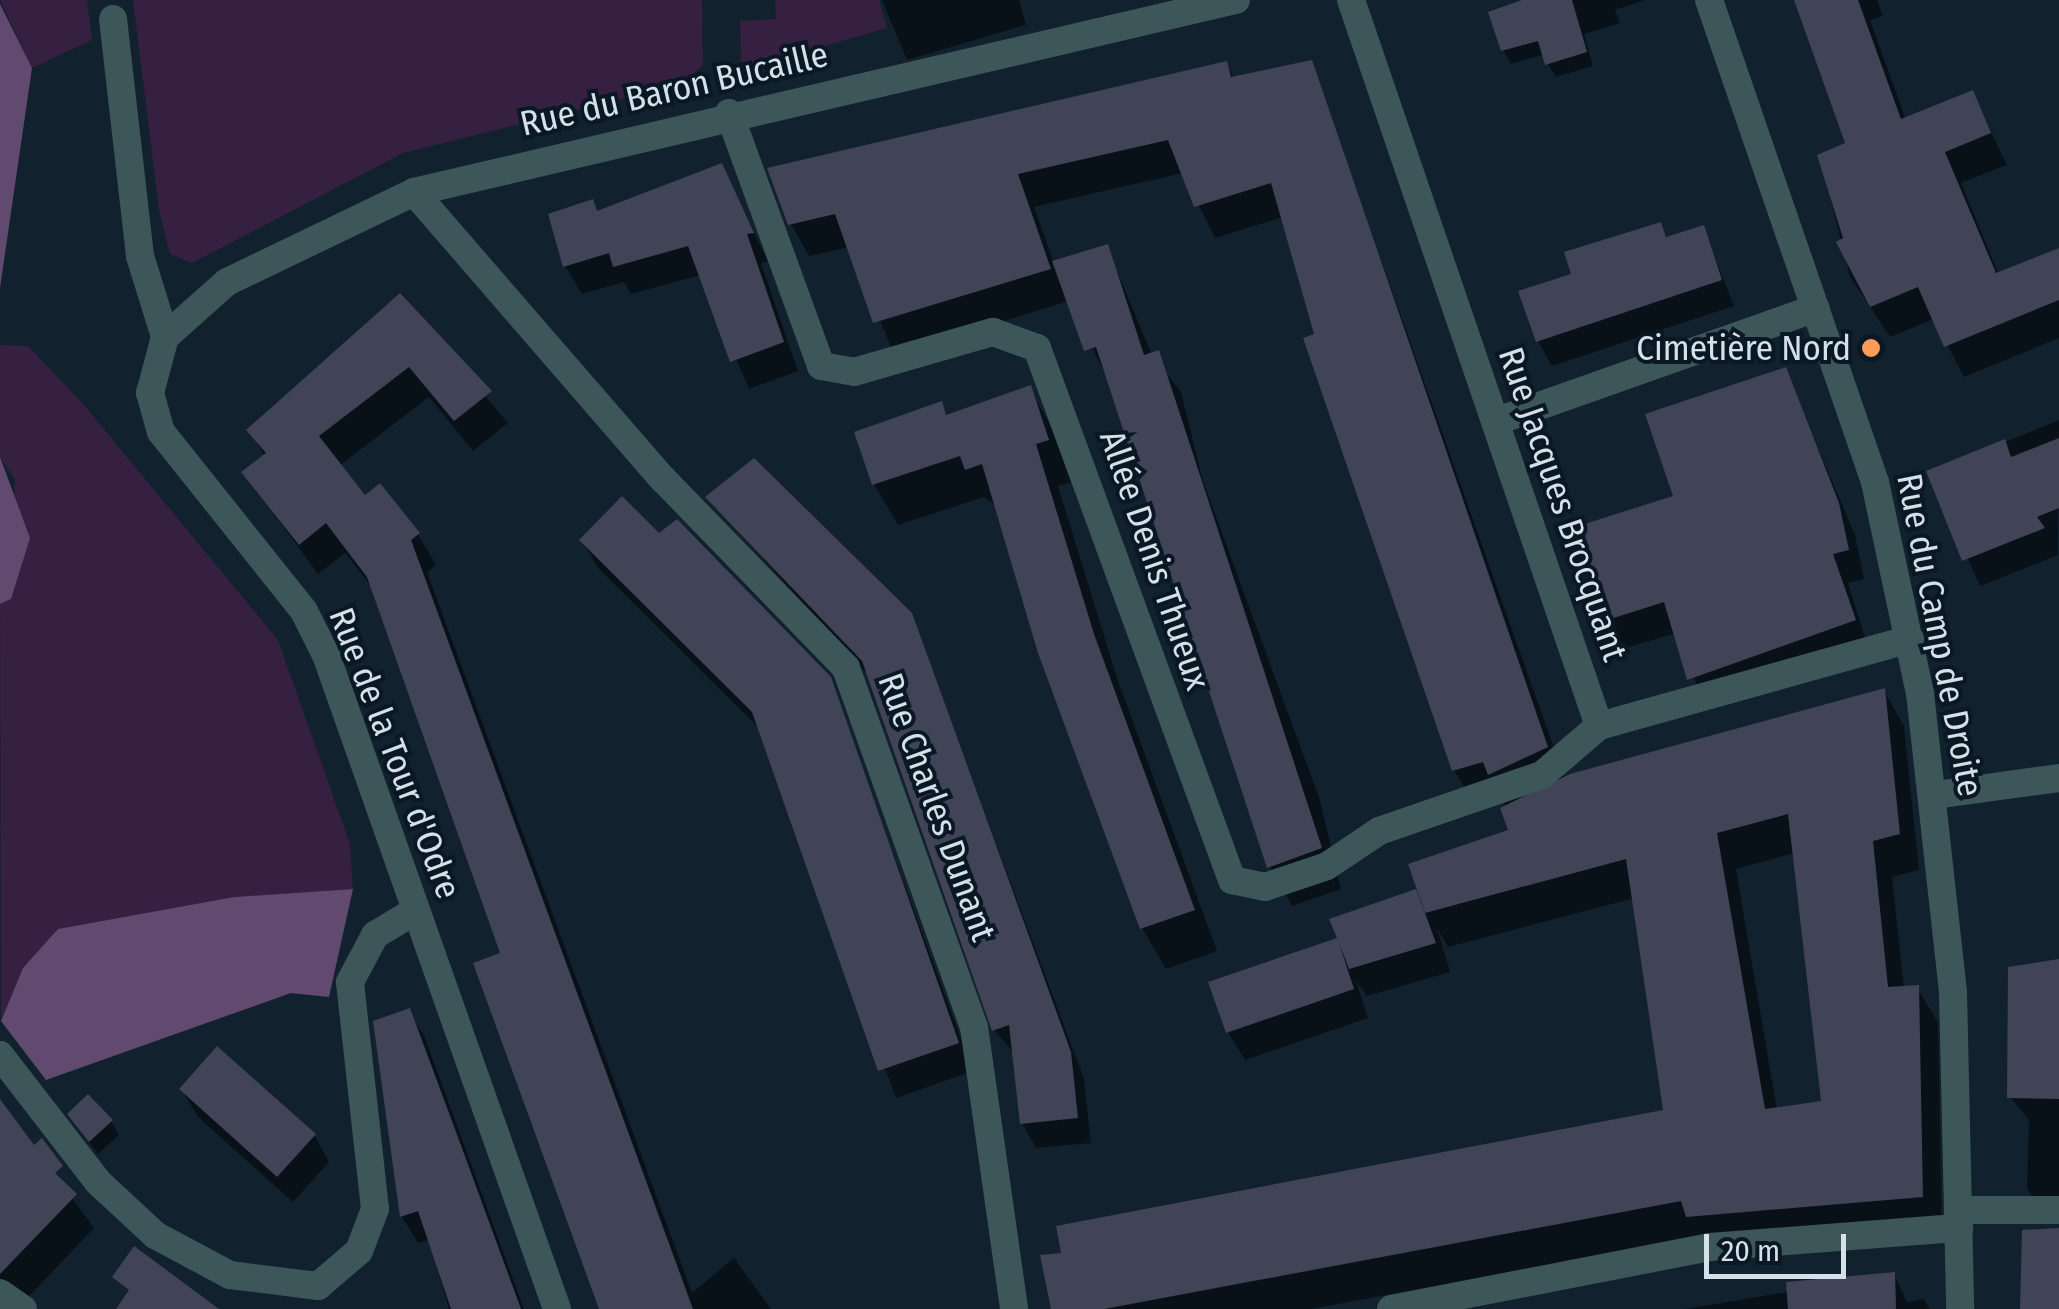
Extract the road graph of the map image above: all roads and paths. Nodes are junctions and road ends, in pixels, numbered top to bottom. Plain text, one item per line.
1 (1236, 0) edge
2 (1351, 0) edge
3 (1710, 0) edge
4 (113, 18) dead end
5 (729, 113) junction
6 (414, 192) junction
7 (1816, 308) junction
8 (165, 337) junction
9 (1497, 421) junction
10 (1910, 639) junction
11 (1598, 726) junction
12 (2059, 778) edge
13 (1935, 795) junction
14 (415, 911) junction
15 (0, 1056) edge
16 (2059, 1210) edge
17 (1959, 1219) junction
18 (0, 1293) edge
19 (24, 1309) edge
20 (556, 1309) edge
21 (1014, 1309) edge
22 (1391, 1309) edge
23 (1960, 1309) edge

1 - 5 street, Rue du Baron Bucaille
2 - 9 street, Rue Jacques Brocquant
3 - 7 street, Rue du Camp de Droite
4 - 8 street
5 - 6 street, Rue du Baron Bucaille
5 - 11 street, Allée Denis Thueux
6 - 8 street, Rue du Baron Bucaille
6 - 21 street, Rue Charles Dunant
7 - 9 street
7 - 10 street, Rue du Camp de Droite
8 - 14 street, Rue de la Tour d'Odre
9 - 11 street, Rue Jacques Brocquant
10 - 11 street
10 - 13 street, Rue du Camp de Droite
12 - 13 street
13 - 17 street, Rue du Camp de Droite
14 - 15 street
14 - 20 street, Rue de la Tour d'Odre
16 - 17 street
17 - 22 street
17 - 23 street, Rue du Camp de Droite
18 - 19 street

